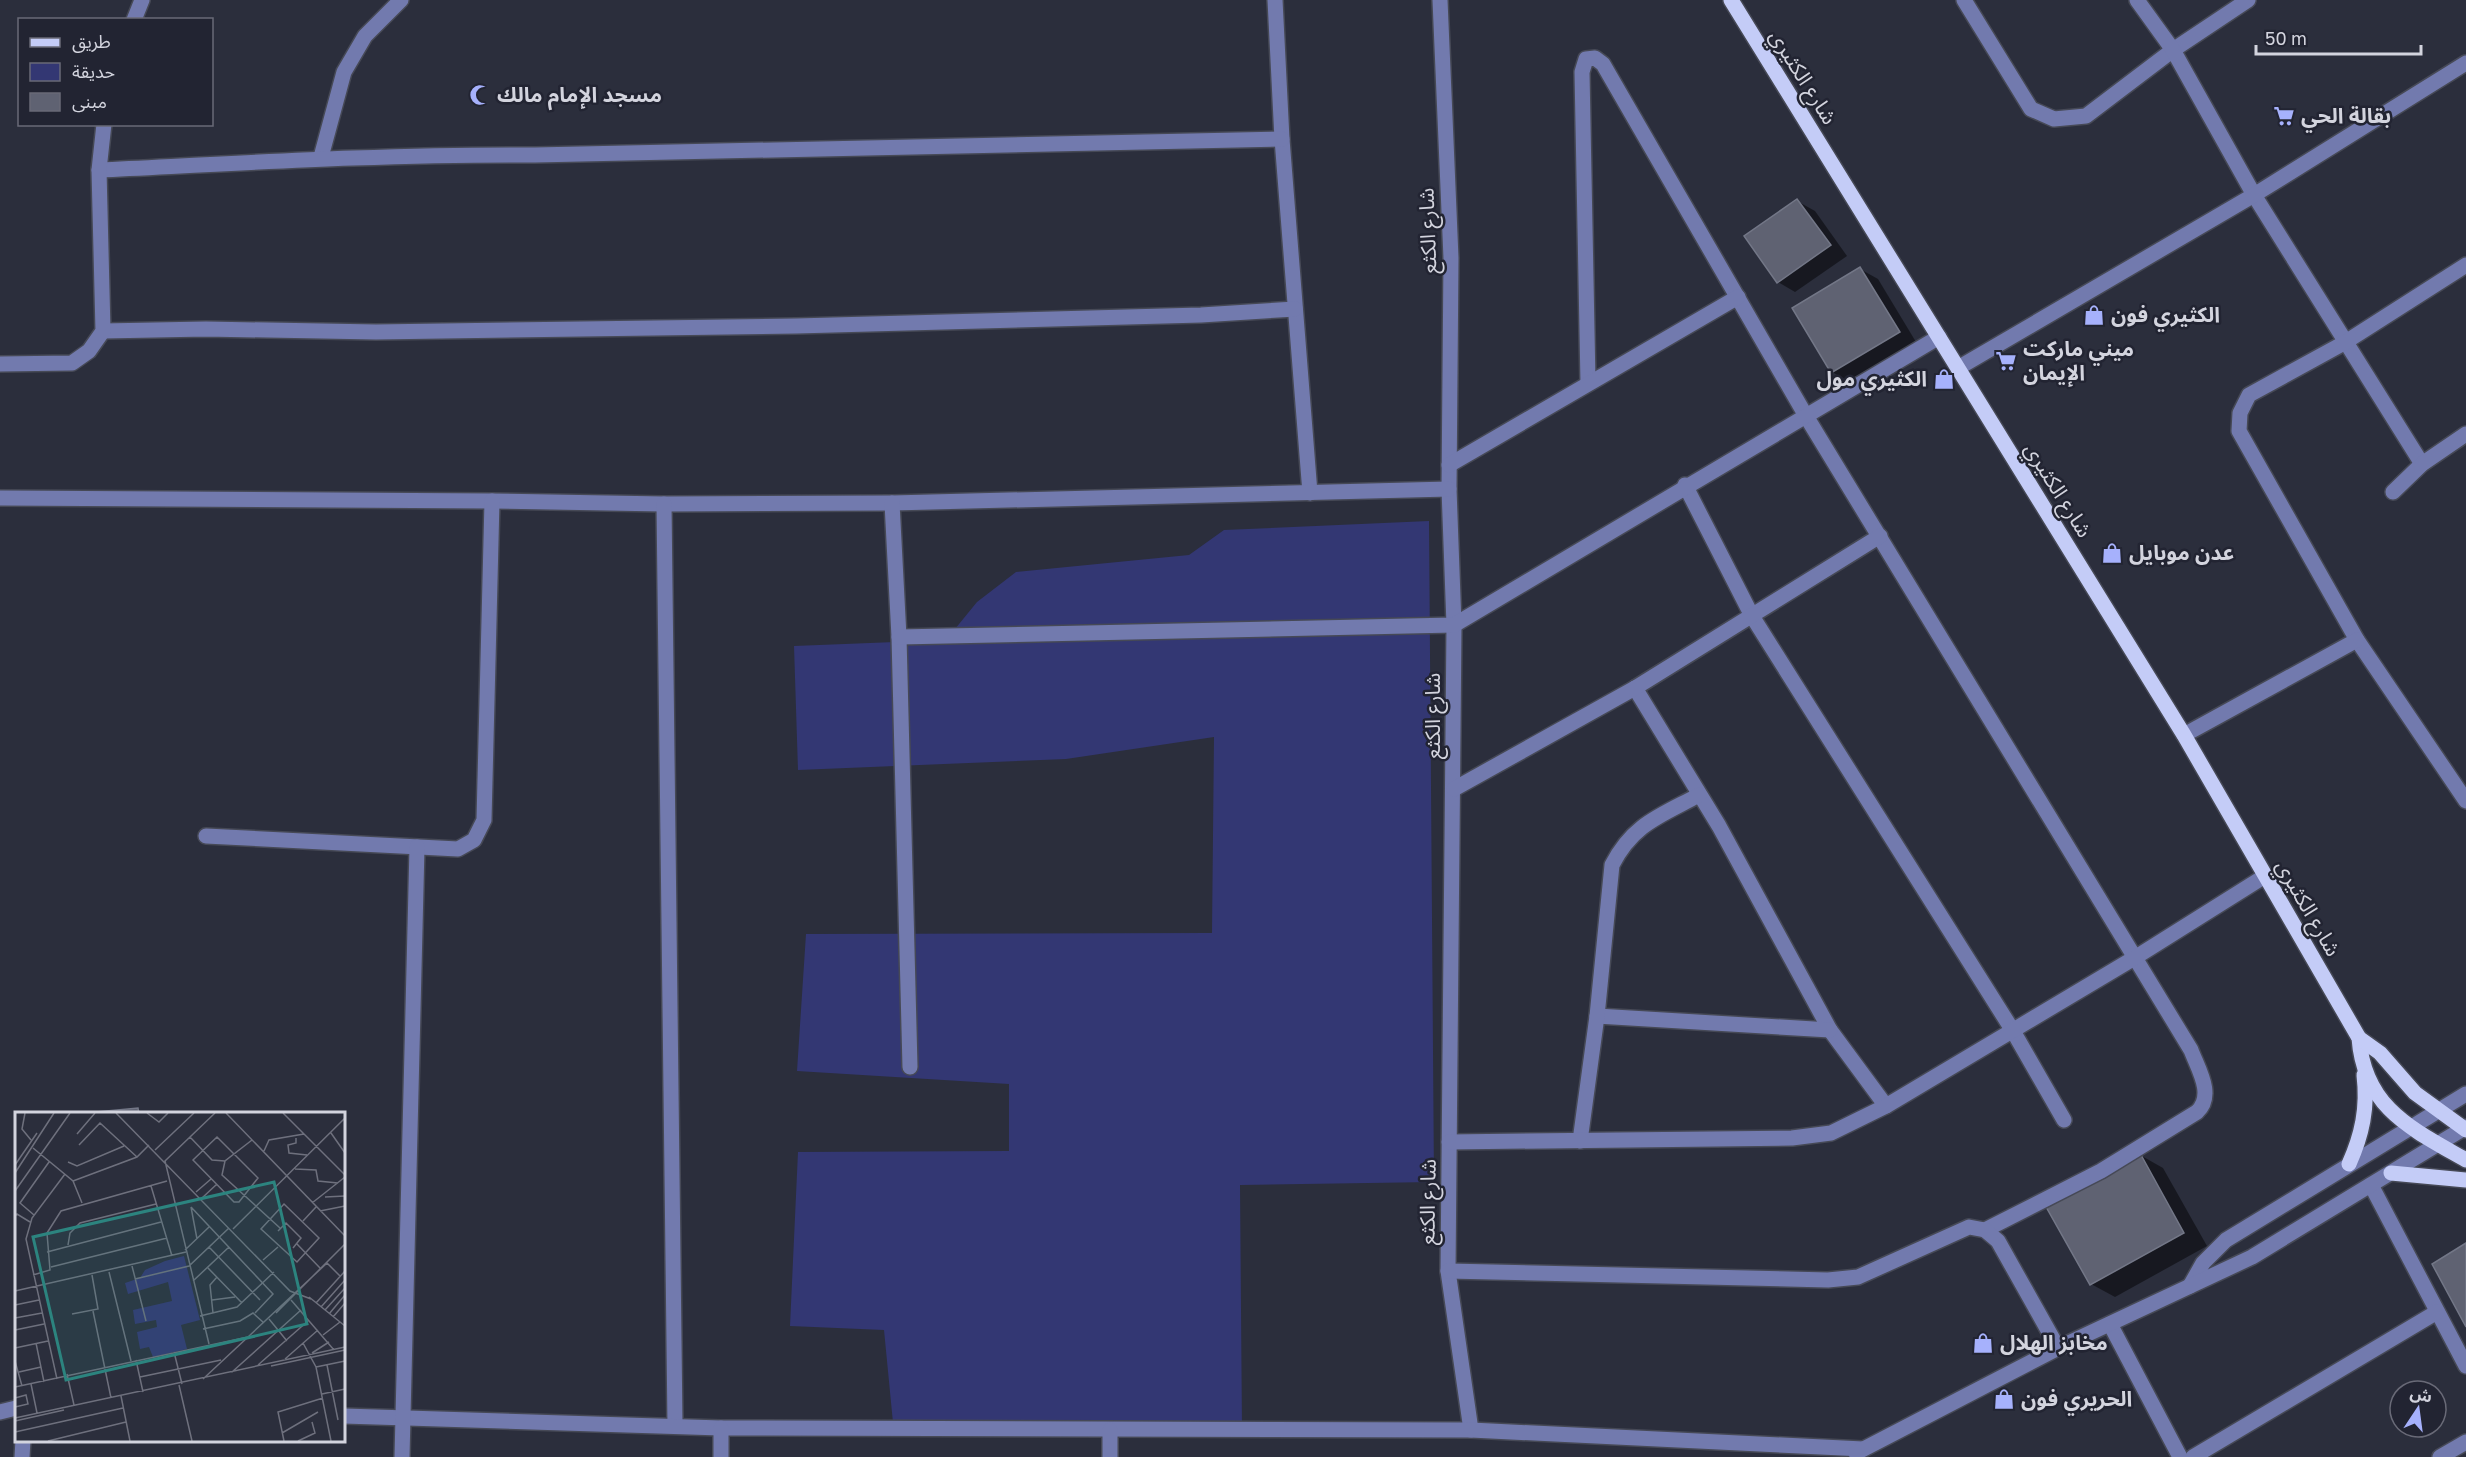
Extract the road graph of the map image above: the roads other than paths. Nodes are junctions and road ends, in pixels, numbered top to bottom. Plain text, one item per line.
1 (142, 0) edge
2 (401, 0) edge
3 (1275, 0) edge
4 (1440, 0) edge
5 (1731, 0) edge
6 (1964, 0) edge
7 (2136, 0) edge
8 (2248, 0) edge
9 (135, 18) edge
10 (2173, 50) junction
11 (2466, 63) edge
12 (104, 126) edge
13 (1282, 139) junction
14 (321, 157) junction
15 (99, 170) junction
16 (2254, 195) junction
17 (2466, 265) edge
18 (1738, 297) junction
19 (1295, 309) junction
20 (103, 332) junction
21 (1939, 337) junction
22 (2344, 343) junction
23 (0, 364) edge
24 (1958, 368) junction
25 (1588, 383) junction
26 (1806, 416) junction
27 (2466, 434) edge
28 (2422, 464) junction
29 (1449, 465) junction
30 (1685, 485) junction
31 (1449, 489) junction
32 (2393, 492) dead end
33 (1310, 493) junction
34 (0, 498) edge
35 (492, 501) junction
36 (892, 503) junction
37 (664, 504) junction
38 (1880, 536) junction
39 (1752, 616) junction
40 (1454, 625) junction
41 (899, 637) junction
42 (2357, 640) junction
43 (1635, 687) junction
44 (2184, 735) junction
45 (1454, 789) junction
46 (1699, 795) junction
47 (2466, 801) edge
48 (206, 836) dead end
49 (417, 847) junction
50 (2265, 876) junction
51 (2136, 957) junction
52 (1598, 1016) junction
53 (1830, 1030) junction
54 (2013, 1032) junction
55 (2359, 1038) junction
56 (910, 1067) dead end
57 (2364, 1070) junction
58 (2466, 1094) edge
59 (1886, 1106) junction
60 (2439, 1110) junction
61 (2064, 1120) dead end
62 (2410, 1128) junction
63 (2465, 1129) edge
64 (1580, 1141) junction
65 (1449, 1142) junction
66 (2438, 1144) junction
67 (2466, 1160) edge
68 (2349, 1164) junction
69 (2391, 1173) junction
70 (2466, 1180) edge
71 (2371, 1185) junction
72 (1985, 1230) junction
73 (1448, 1272) junction
74 (2190, 1286) junction
75 (2437, 1312) junction
76 (2110, 1324) junction
77 (2058, 1348) junction
78 (2466, 1366) edge
79 (15, 1408) edge
80 (0, 1412) edge
81 (345, 1416) edge
82 (403, 1417) junction
83 (675, 1425) junction
84 (721, 1428) junction
85 (1110, 1430) junction
86 (1471, 1430) junction
87 (23, 1442) edge
88 (2466, 1442) edge
89 (1863, 1449) junction
90 (22, 1457) edge
91 (402, 1457) edge
92 (721, 1457) edge
93 (1110, 1457) edge
94 (1848, 1457) edge
95 (2180, 1457) edge
96 (2193, 1457) edge
97 (2440, 1457) edge

1 - 9 street
2 - 14 street
3 - 13 street
4 - 29 street, شارع الكثع
5 - 21 main road, شارع الكثيري
6 - 10 street
7 - 10 street
8 - 10 street
10 - 16 street
11 - 16 street
12 - 15 street
13 - 14 street
13 - 19 street
14 - 15 street
15 - 20 street
16 - 22 street
16 - 24 street
17 - 22 street
18 - 25 street
18 - 25 street
18 - 26 street
19 - 20 street
19 - 33 street
20 - 23 street
21 - 24 main road, شارع الكثيري
21 - 26 street
22 - 28 street
22 - 42 street
24 - 44 main road, شارع الكثيري
25 - 29 street
26 - 30 street
26 - 38 street
27 - 28 street
28 - 32 street
29 - 31 street, شارع الكثع
30 - 39 street
30 - 40 street
31 - 33 street
31 - 40 street, شارع الكثع
33 - 36 street
34 - 35 street
35 - 37 street
35 - 49 street
36 - 37 street
36 - 41 street
37 - 83 street
38 - 39 street
38 - 51 street
39 - 43 street
39 - 54 street
40 - 41 street
40 - 45 street, شارع الكثع
41 - 56 street
42 - 44 street
42 - 47 street
43 - 45 street
43 - 46 street
44 - 50 main road, شارع الكثيري
45 - 65 street, شارع الكثع
46 - 52 street
46 - 53 street
48 - 49 street
49 - 82 street
50 - 51 street
50 - 55 main road, شارع الكثيري
51 - 54 street
51 - 72 street
52 - 53 street
52 - 64 street
53 - 59 street
54 - 59 street
54 - 61 street
55 - 57 main road, شارع الكثيري
55 - 60 main road, شارع الكثيري
57 - 62 main road, شارع الكثيري
57 - 68 main road
58 - 60 street
59 - 64 street
60 - 62 street
60 - 63 main road, شارع الكثيري
62 - 66 main road, شارع الكثيري
62 - 68 street
63 - 66 street
64 - 65 street
65 - 73 street, شارع الكثع
66 - 67 main road, شارع الكثيري
66 - 69 street
68 - 74 street
69 - 70 main road
69 - 71 street
71 - 74 street
71 - 75 street
72 - 73 street
72 - 77 street
73 - 86 street, شارع الكثع
74 - 76 street
75 - 78 street
75 - 96 street
76 - 77 street
76 - 95 street
77 - 89 street
79 - 80 street
81 - 82 street
82 - 83 street
82 - 91 street
83 - 84 street
84 - 85 street
84 - 92 street
85 - 86 street
85 - 93 street
86 - 89 street
87 - 90 street
88 - 97 street
89 - 94 street

